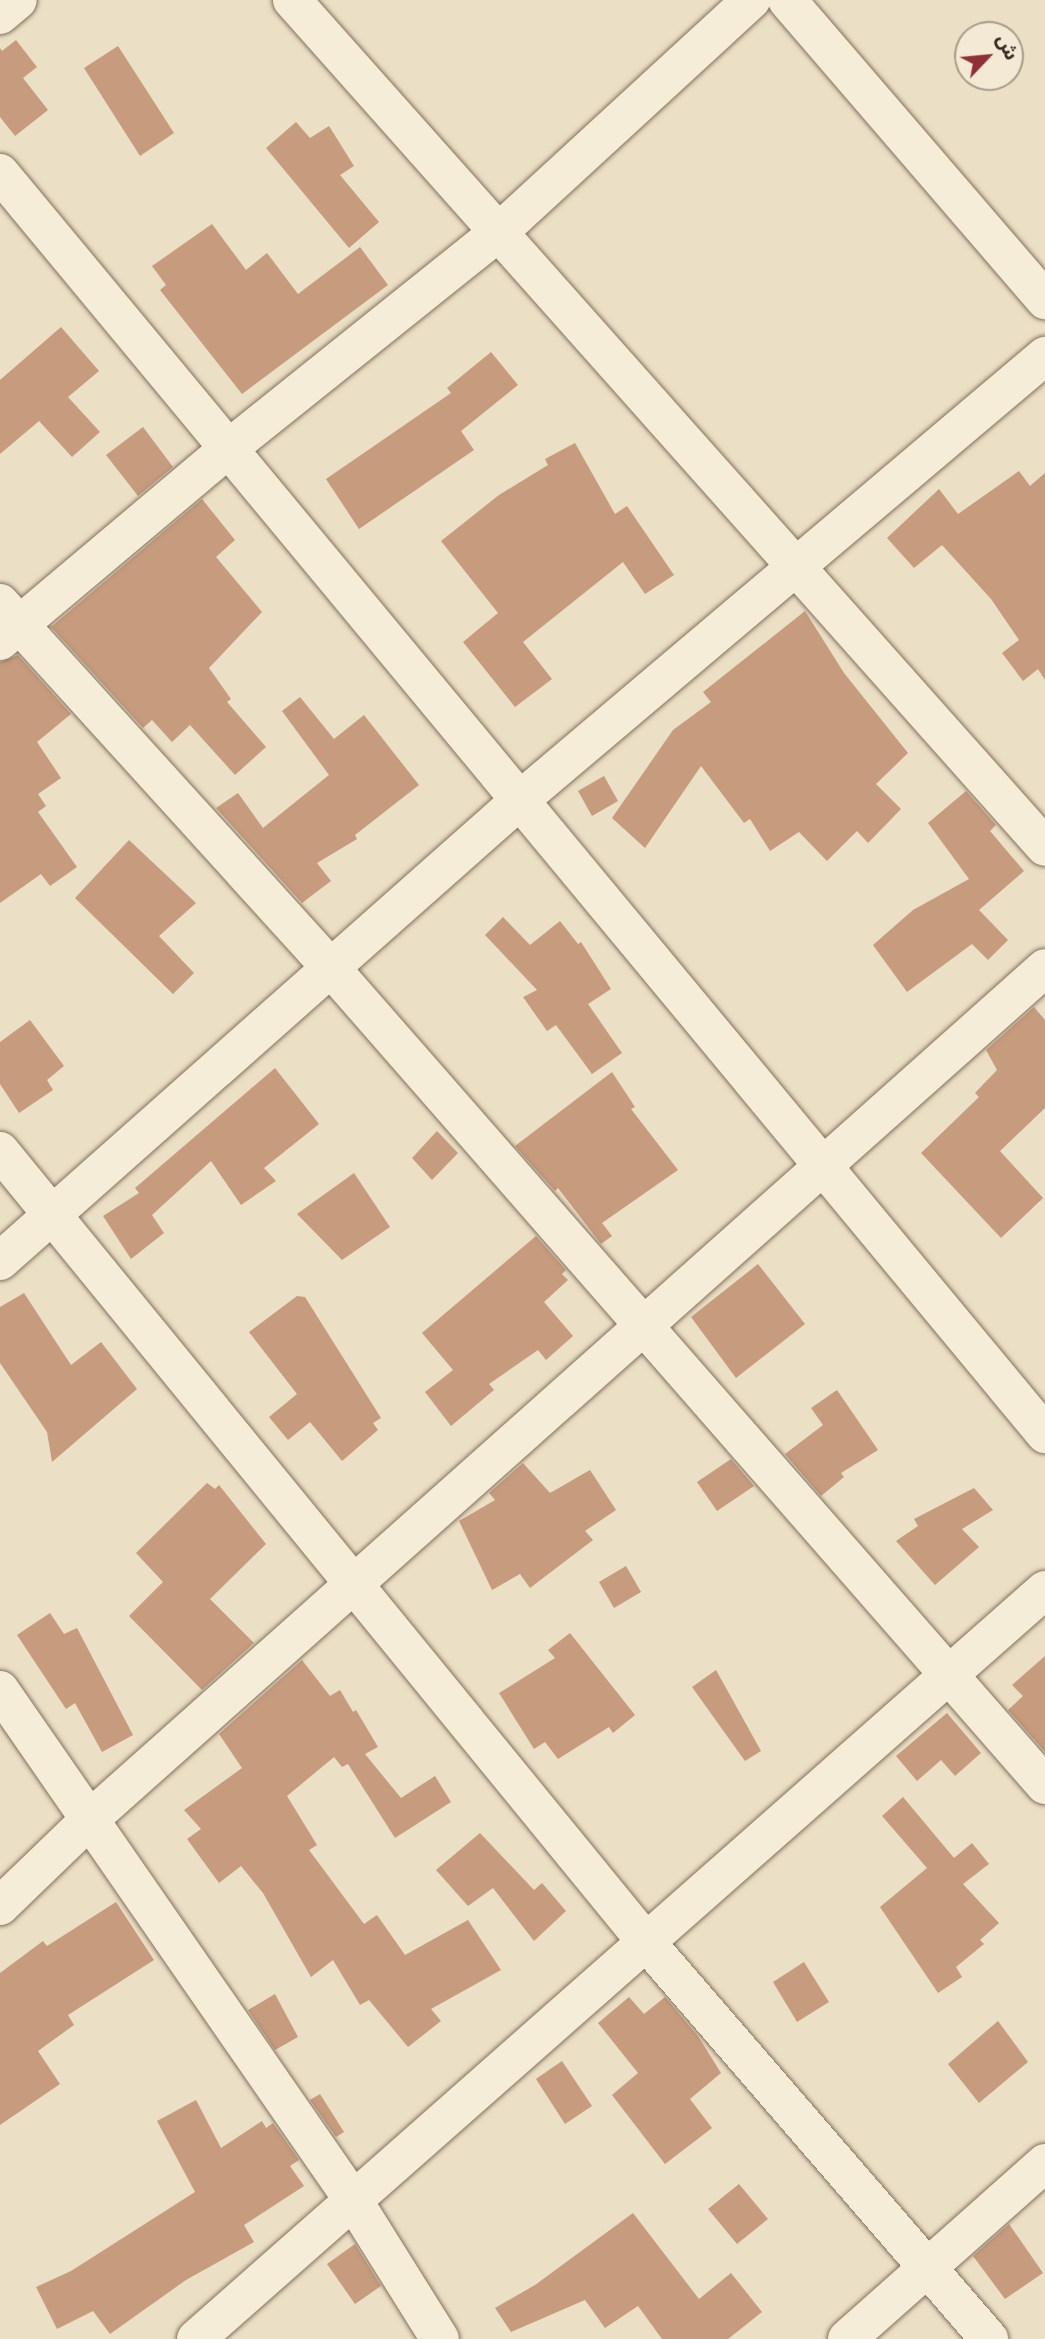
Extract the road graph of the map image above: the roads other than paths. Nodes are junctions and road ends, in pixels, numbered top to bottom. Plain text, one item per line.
1 (18, 0) edge
2 (292, 0) edge
3 (751, 0) edge
4 (787, 0) edge
5 (0, 15) edge
6 (0, 173) edge
7 (499, 232) junction
8 (1045, 300) edge
9 (1045, 356) edge
10 (228, 449) junction
11 (796, 566) junction
12 (7, 623) edge
13 (520, 800) junction
14 (1045, 847) edge
15 (331, 968) junction
16 (1045, 968) edge
17 (0, 1151) edge
18 (825, 1168) junction
19 (53, 1215) junction
20 (0, 1261) edge
21 (647, 1327) junction
22 (1045, 1434) edge
23 (355, 1586) junction
24 (1045, 1590) edge
25 (951, 1673) junction
26 (0, 1690) edge
27 (1045, 1785) edge
28 (90, 1819) junction
29 (0, 1906) edge
30 (646, 1942) junction
31 (1045, 2163) edge
32 (354, 2200) junction
33 (927, 2267) junction
34 (197, 2339) edge
35 (440, 2339) edge
36 (847, 2339) edge
37 (989, 2339) edge

1 - 5 street
2 - 7 street
3 - 7 street
4 - 8 street
6 - 10 street
7 - 10 street
7 - 11 street
9 - 11 street
10 - 12 street
10 - 13 street
11 - 13 street
11 - 14 street
12 - 15 street
13 - 15 street
13 - 18 street
15 - 19 street
15 - 21 street
16 - 18 street
17 - 19 street
18 - 21 street
18 - 22 street
19 - 20 street
19 - 23 street
21 - 23 street
21 - 25 street
23 - 28 street
23 - 30 street
24 - 25 street
25 - 27 street
25 - 30 street
26 - 28 street
28 - 29 street
28 - 32 street
30 - 32 street
30 - 33 street
31 - 33 street
32 - 34 street
32 - 35 street
33 - 36 street
33 - 37 street

